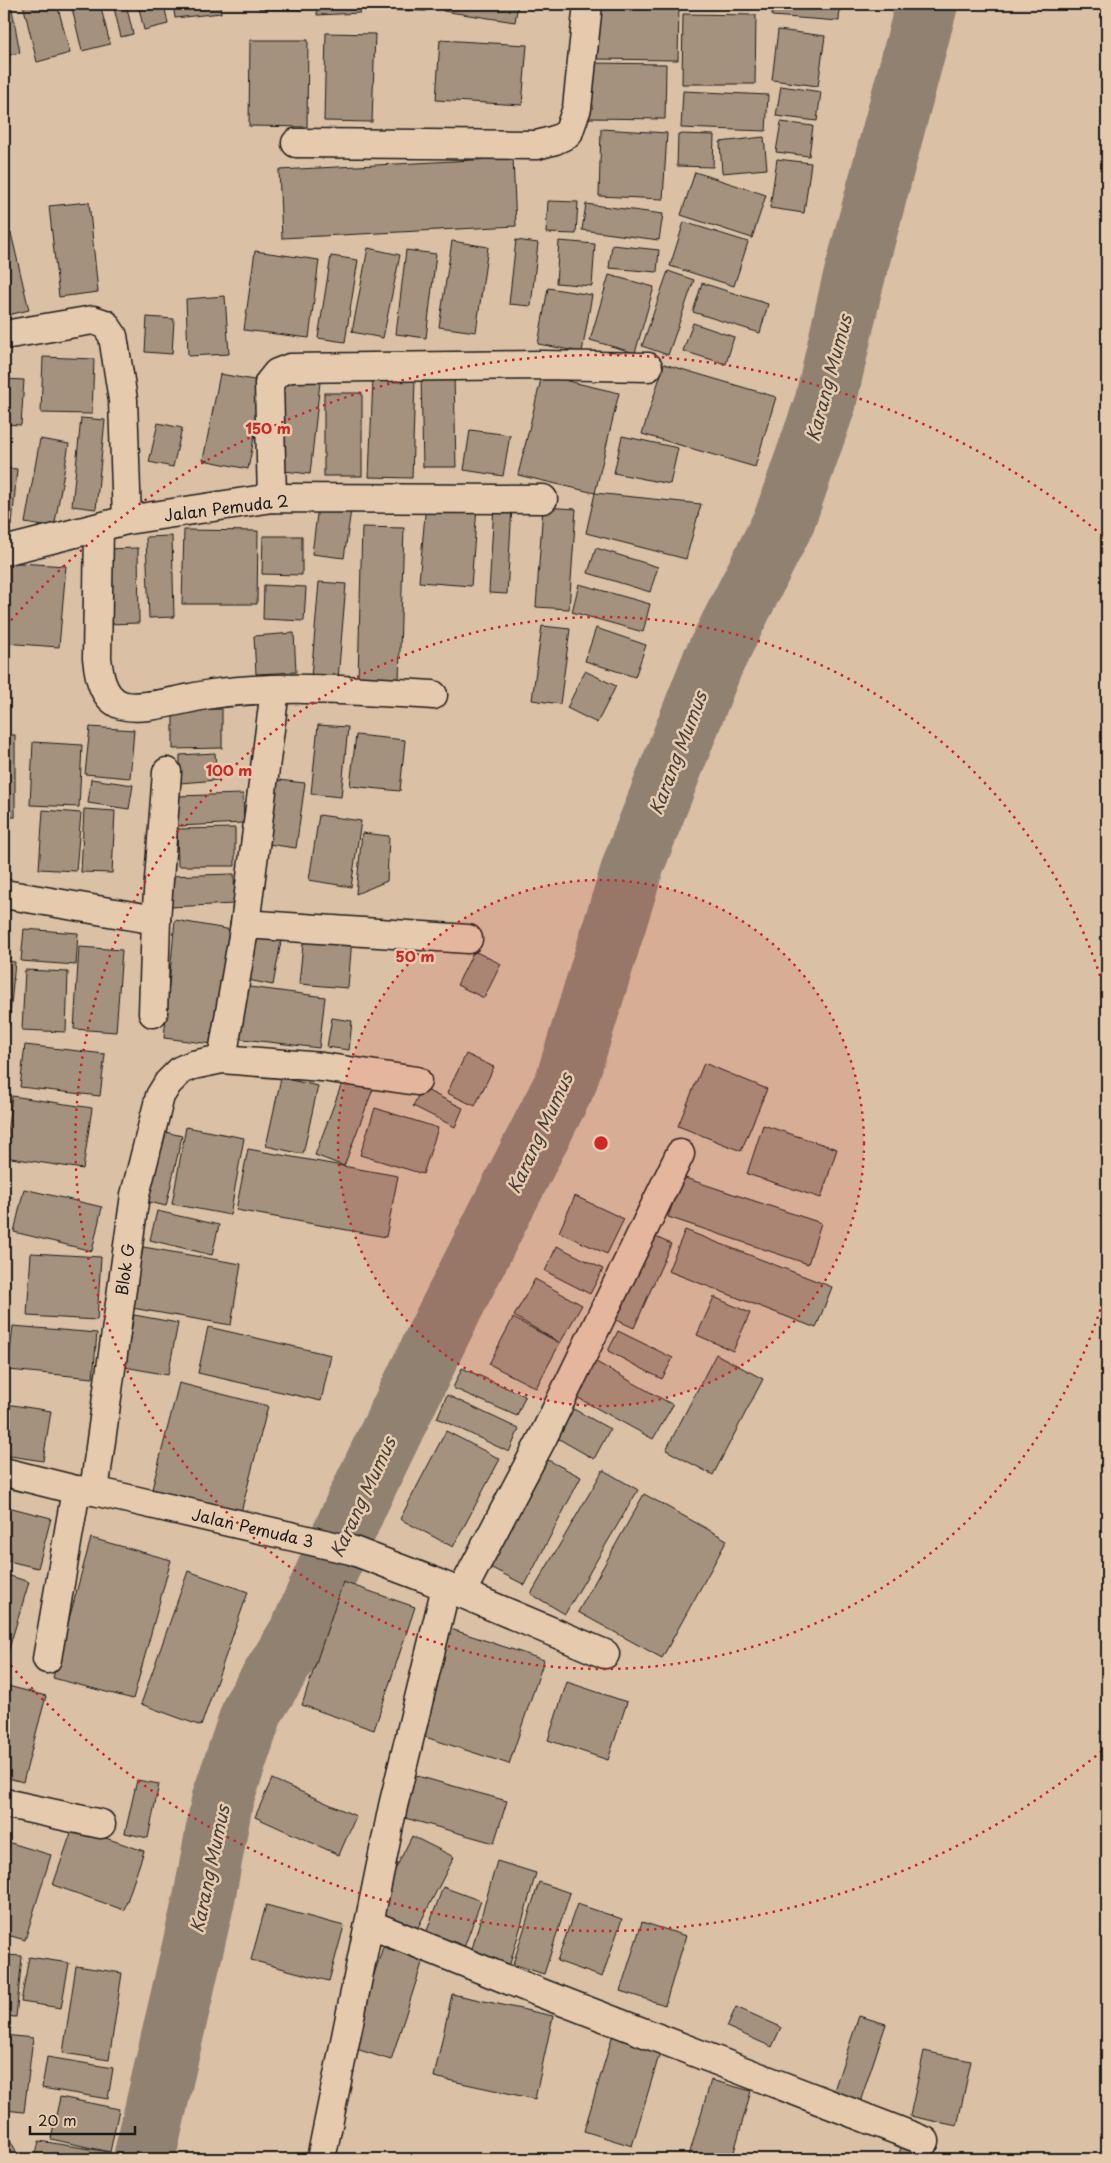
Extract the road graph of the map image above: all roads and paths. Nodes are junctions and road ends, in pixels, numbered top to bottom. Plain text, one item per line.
1 (588, 4) edge
2 (296, 143) dead end
3 (4, 335) edge
4 (648, 367) dead end
5 (272, 498) junction
6 (543, 499) dead end
7 (127, 520) junction
8 (98, 528) junction
9 (4, 551) edge
10 (275, 690) junction
11 (433, 695) dead end
12 (166, 772) dead end
13 (4, 894) edge
14 (156, 920) junction
15 (245, 924) junction
16 (468, 939) dead end
17 (153, 1013) dead end
18 (222, 1059) junction
19 (417, 1082) dead end
20 (680, 1154) dead end
21 (4, 1472) edge
22 (85, 1491) junction
23 (446, 1586) junction
24 (604, 1654) dead end
25 (47, 1659) dead end
26 (4, 1803) edge
27 (101, 1824) dead end
28 (370, 1924) junction
29 (925, 2141) dead end
30 (321, 2159) edge

1 - 2 street
3 - 7 street
4 - 5 street
5 - 6 street, Jalan Pemuda 2
5 - 7 street, Jalan Pemuda 2
7 - 8 street, Jalan Pemuda 2
8 - 9 street, Jalan Pemuda 2
8 - 10 street
10 - 11 street
10 - 15 street
12 - 14 street
13 - 14 street
14 - 17 street
15 - 16 street
15 - 18 street
18 - 19 street
18 - 22 street, Blok G
20 - 23 street
21 - 22 street, Jalan Pemuda 3
22 - 23 street, Jalan Pemuda 3
22 - 25 street, Blok G
23 - 24 street, Jalan Pemuda 3
23 - 28 street
26 - 27 street
28 - 29 street
28 - 30 street

